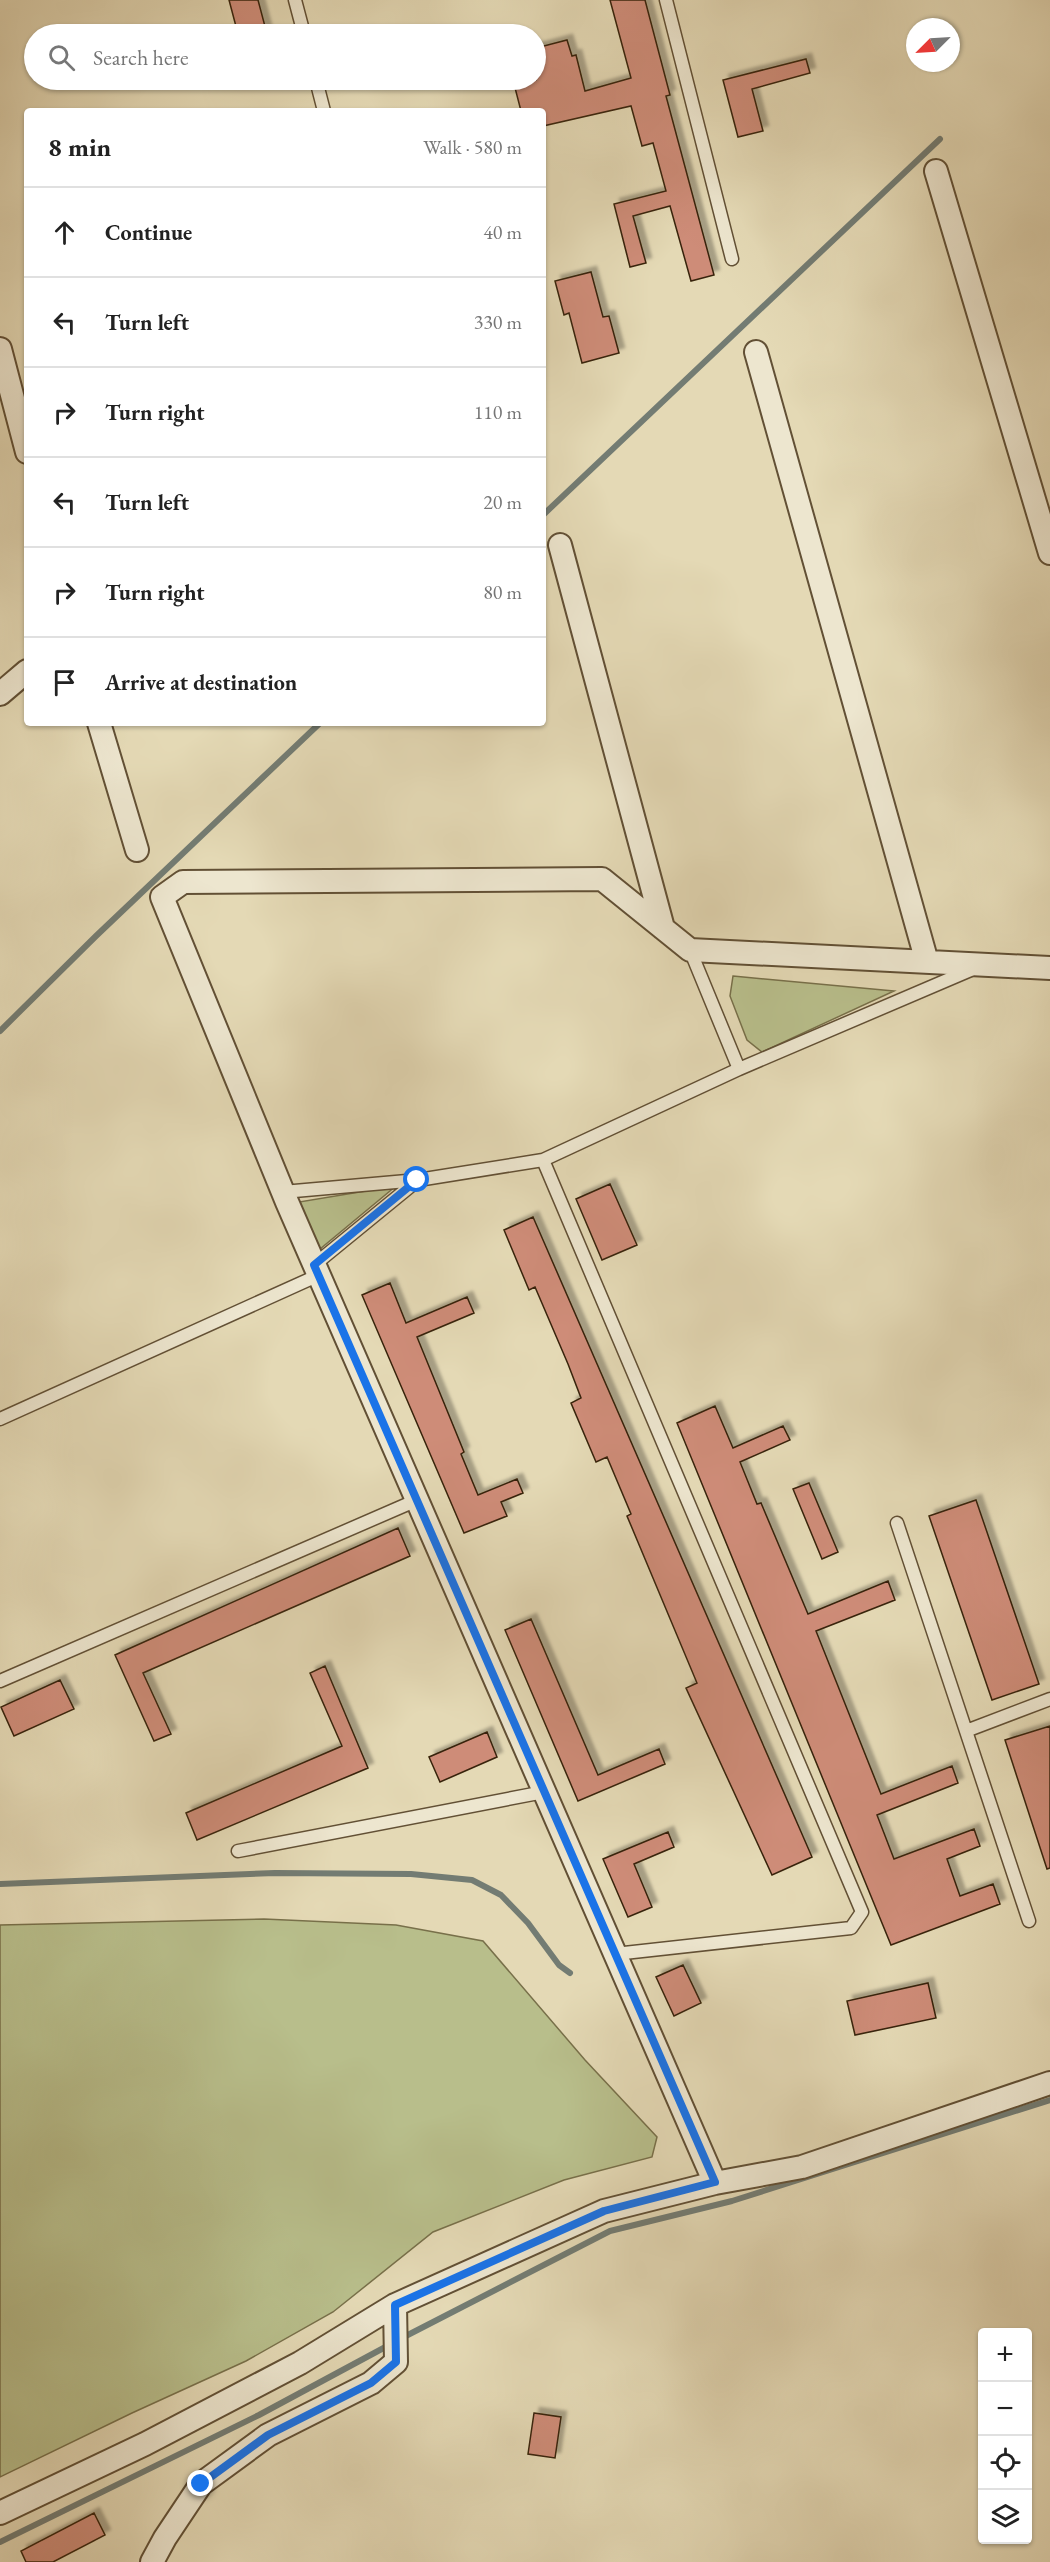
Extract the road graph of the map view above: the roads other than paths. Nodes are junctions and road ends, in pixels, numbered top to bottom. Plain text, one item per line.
1 (296, 0) edge
2 (666, 0) edge
3 (302, 24) edge
4 (319, 90) edge
5 (323, 108) edge
6 (936, 171) dead end
7 (732, 259) dead end
8 (0, 349) edge
9 (756, 352) dead end
10 (24, 441) edge
11 (560, 545) dead end
12 (1050, 554) edge
13 (24, 674) edge
14 (0, 694) edge
15 (100, 726) edge
16 (136, 849) dead end
17 (663, 928) junction
18 (690, 950) junction
19 (927, 962) junction
20 (983, 965) junction
21 (1050, 968) edge
22 (739, 1069) junction
23 (543, 1160) junction
24 (417, 1180) junction
25 (283, 1192) junction
26 (316, 1270) junction
27 (0, 1419) edge
28 (417, 1500) junction
29 (897, 1523) dead end
30 (0, 1681) edge
31 (1050, 1699) edge
32 (966, 1731) junction
33 (544, 1792) junction
34 (238, 1851) dead end
35 (1029, 1920) dead end
36 (615, 1954) junction
37 (1050, 2083) edge
38 (715, 2182) junction
39 (395, 2305) junction
40 (0, 2513) edge
41 (152, 2562) edge

1 - 3 lane
2 - 7 lane
4 - 5 lane
6 - 12 street
8 - 10 street
9 - 19 street
11 - 17 street
13 - 14 street
15 - 16 street
17 - 18 street
17 - 25 street
18 - 19 street
18 - 22 lane
19 - 20 street
20 - 21 street
20 - 22 lane
22 - 23 lane
23 - 24 lane
23 - 36 lane
24 - 25 lane
24 - 26 lane
25 - 26 street
26 - 27 lane
26 - 28 street
28 - 30 lane
28 - 33 street
29 - 32 lane
31 - 32 lane
32 - 35 lane
33 - 34 lane
33 - 36 street
36 - 38 street
37 - 38 street
38 - 39 street
39 - 40 street
39 - 41 street

